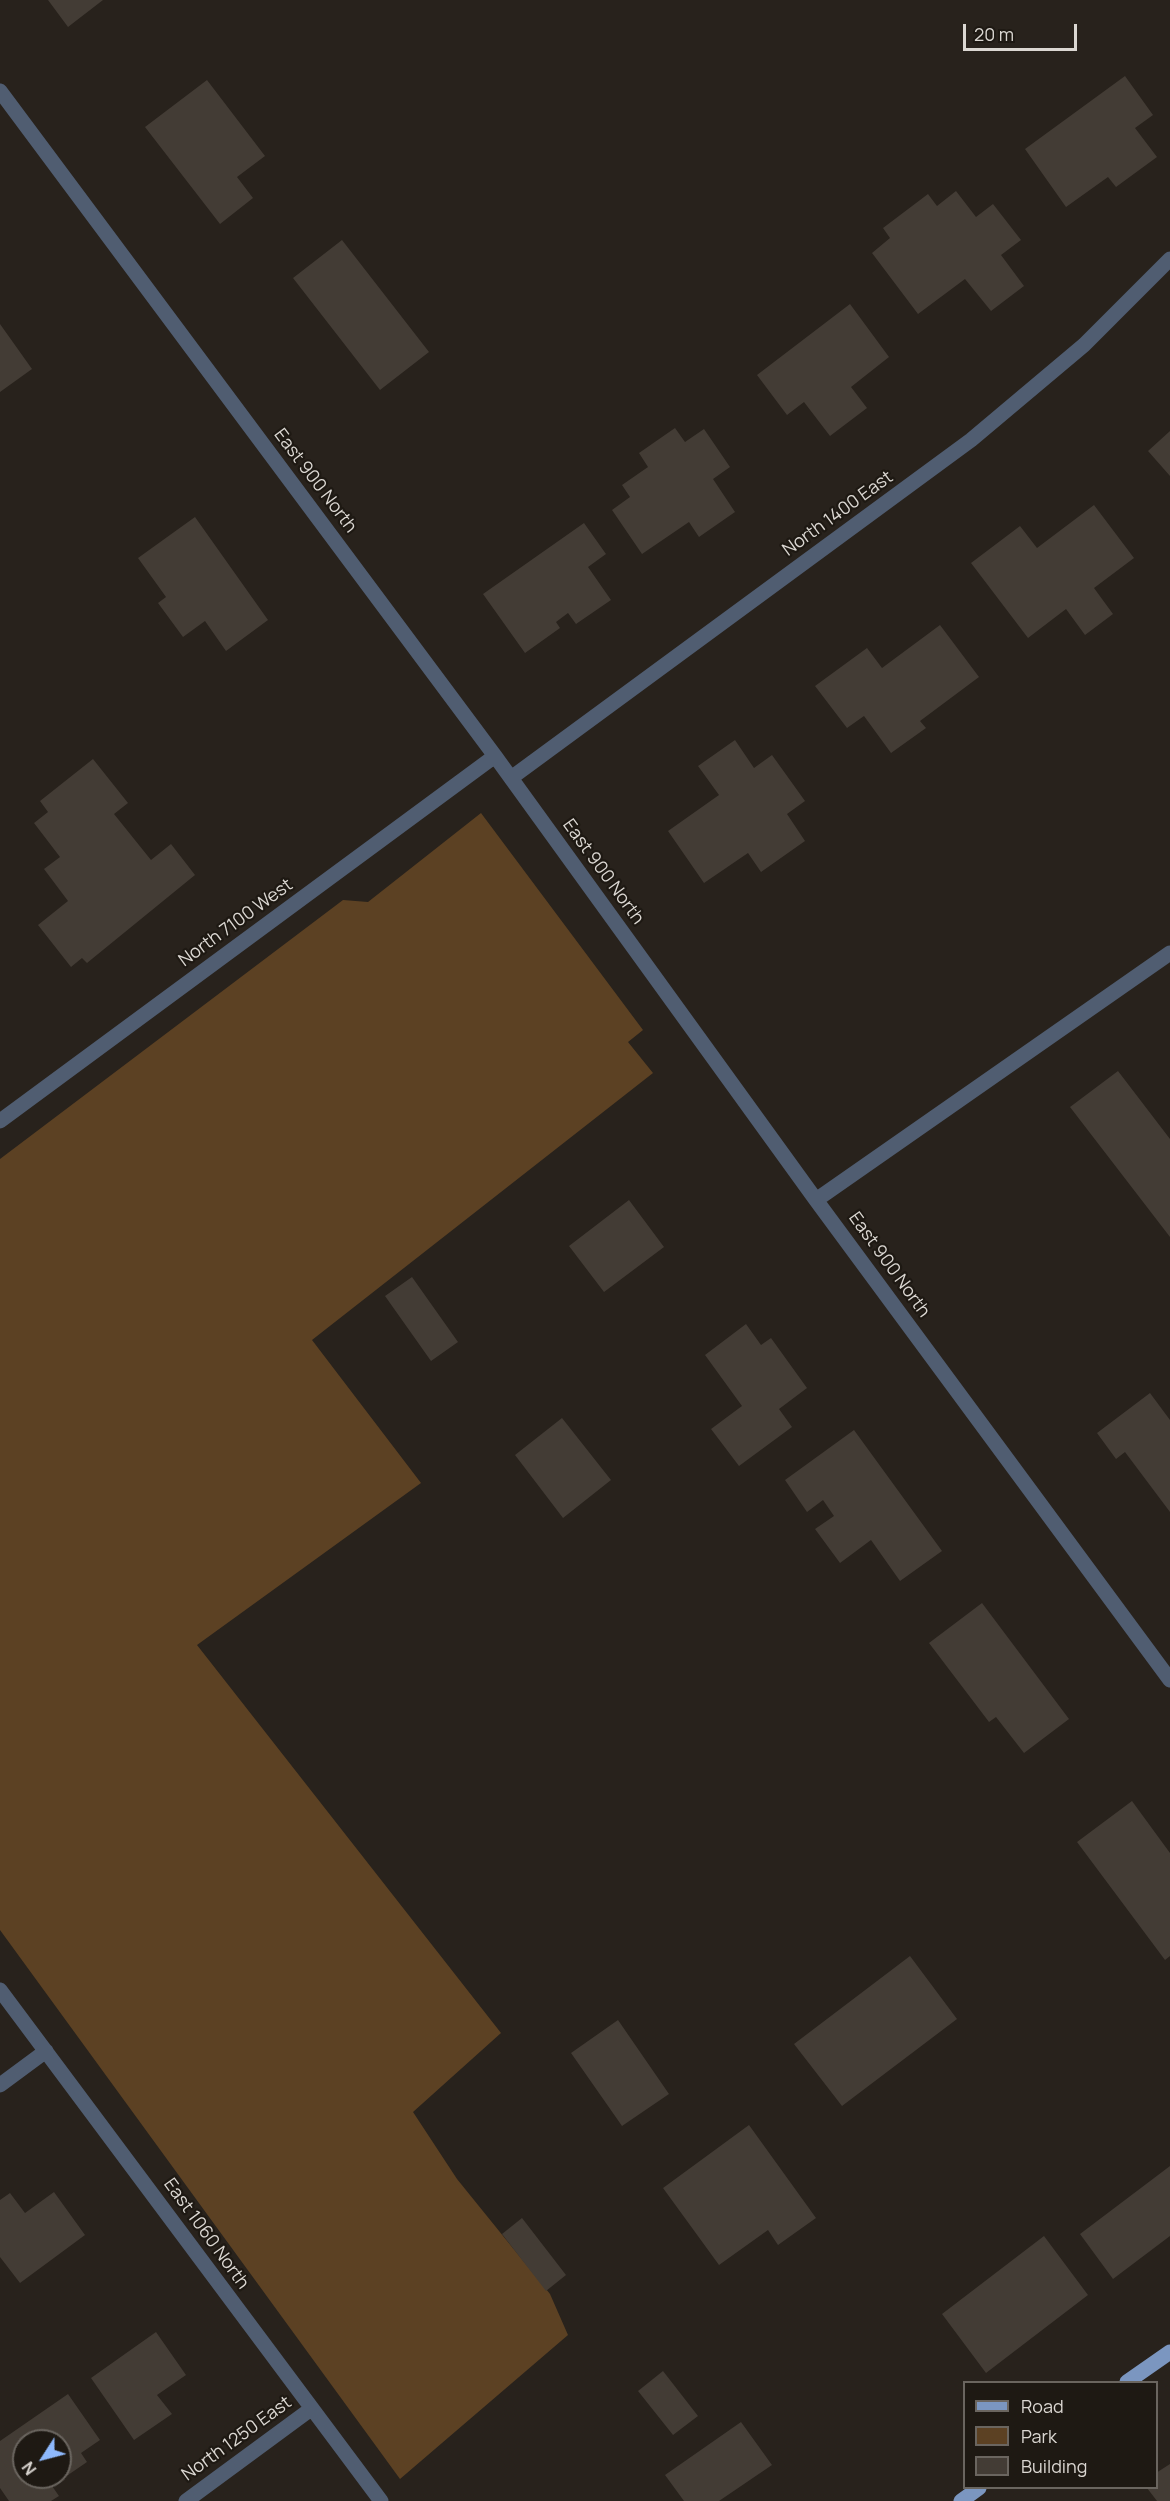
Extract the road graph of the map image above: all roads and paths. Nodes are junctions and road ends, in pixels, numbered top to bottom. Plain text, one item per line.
1 (0, 91) edge
2 (1170, 259) edge
3 (495, 756) junction
4 (511, 778) junction
5 (1170, 953) edge
6 (0, 1121) edge
7 (816, 1200) junction
8 (1170, 1680) edge
9 (0, 1989) edge
10 (46, 2051) junction
11 (0, 2085) edge
12 (1170, 2352) edge
13 (1128, 2381) edge
14 (311, 2409) junction
15 (976, 2489) edge
16 (186, 2501) edge
17 (381, 2501) edge
18 (961, 2501) edge

1 - 3 street, East 900 North
2 - 4 street, North 1400 East
3 - 4 street, East 900 North
3 - 6 street, North 7100 West
4 - 7 street, East 900 North
5 - 7 street
7 - 8 street, East 900 North
9 - 10 street, East 1060 North
10 - 11 street
10 - 14 street, East 1060 North
12 - 13 main road
14 - 16 street, North 1250 East
14 - 17 street, East 1060 North
15 - 18 main road

